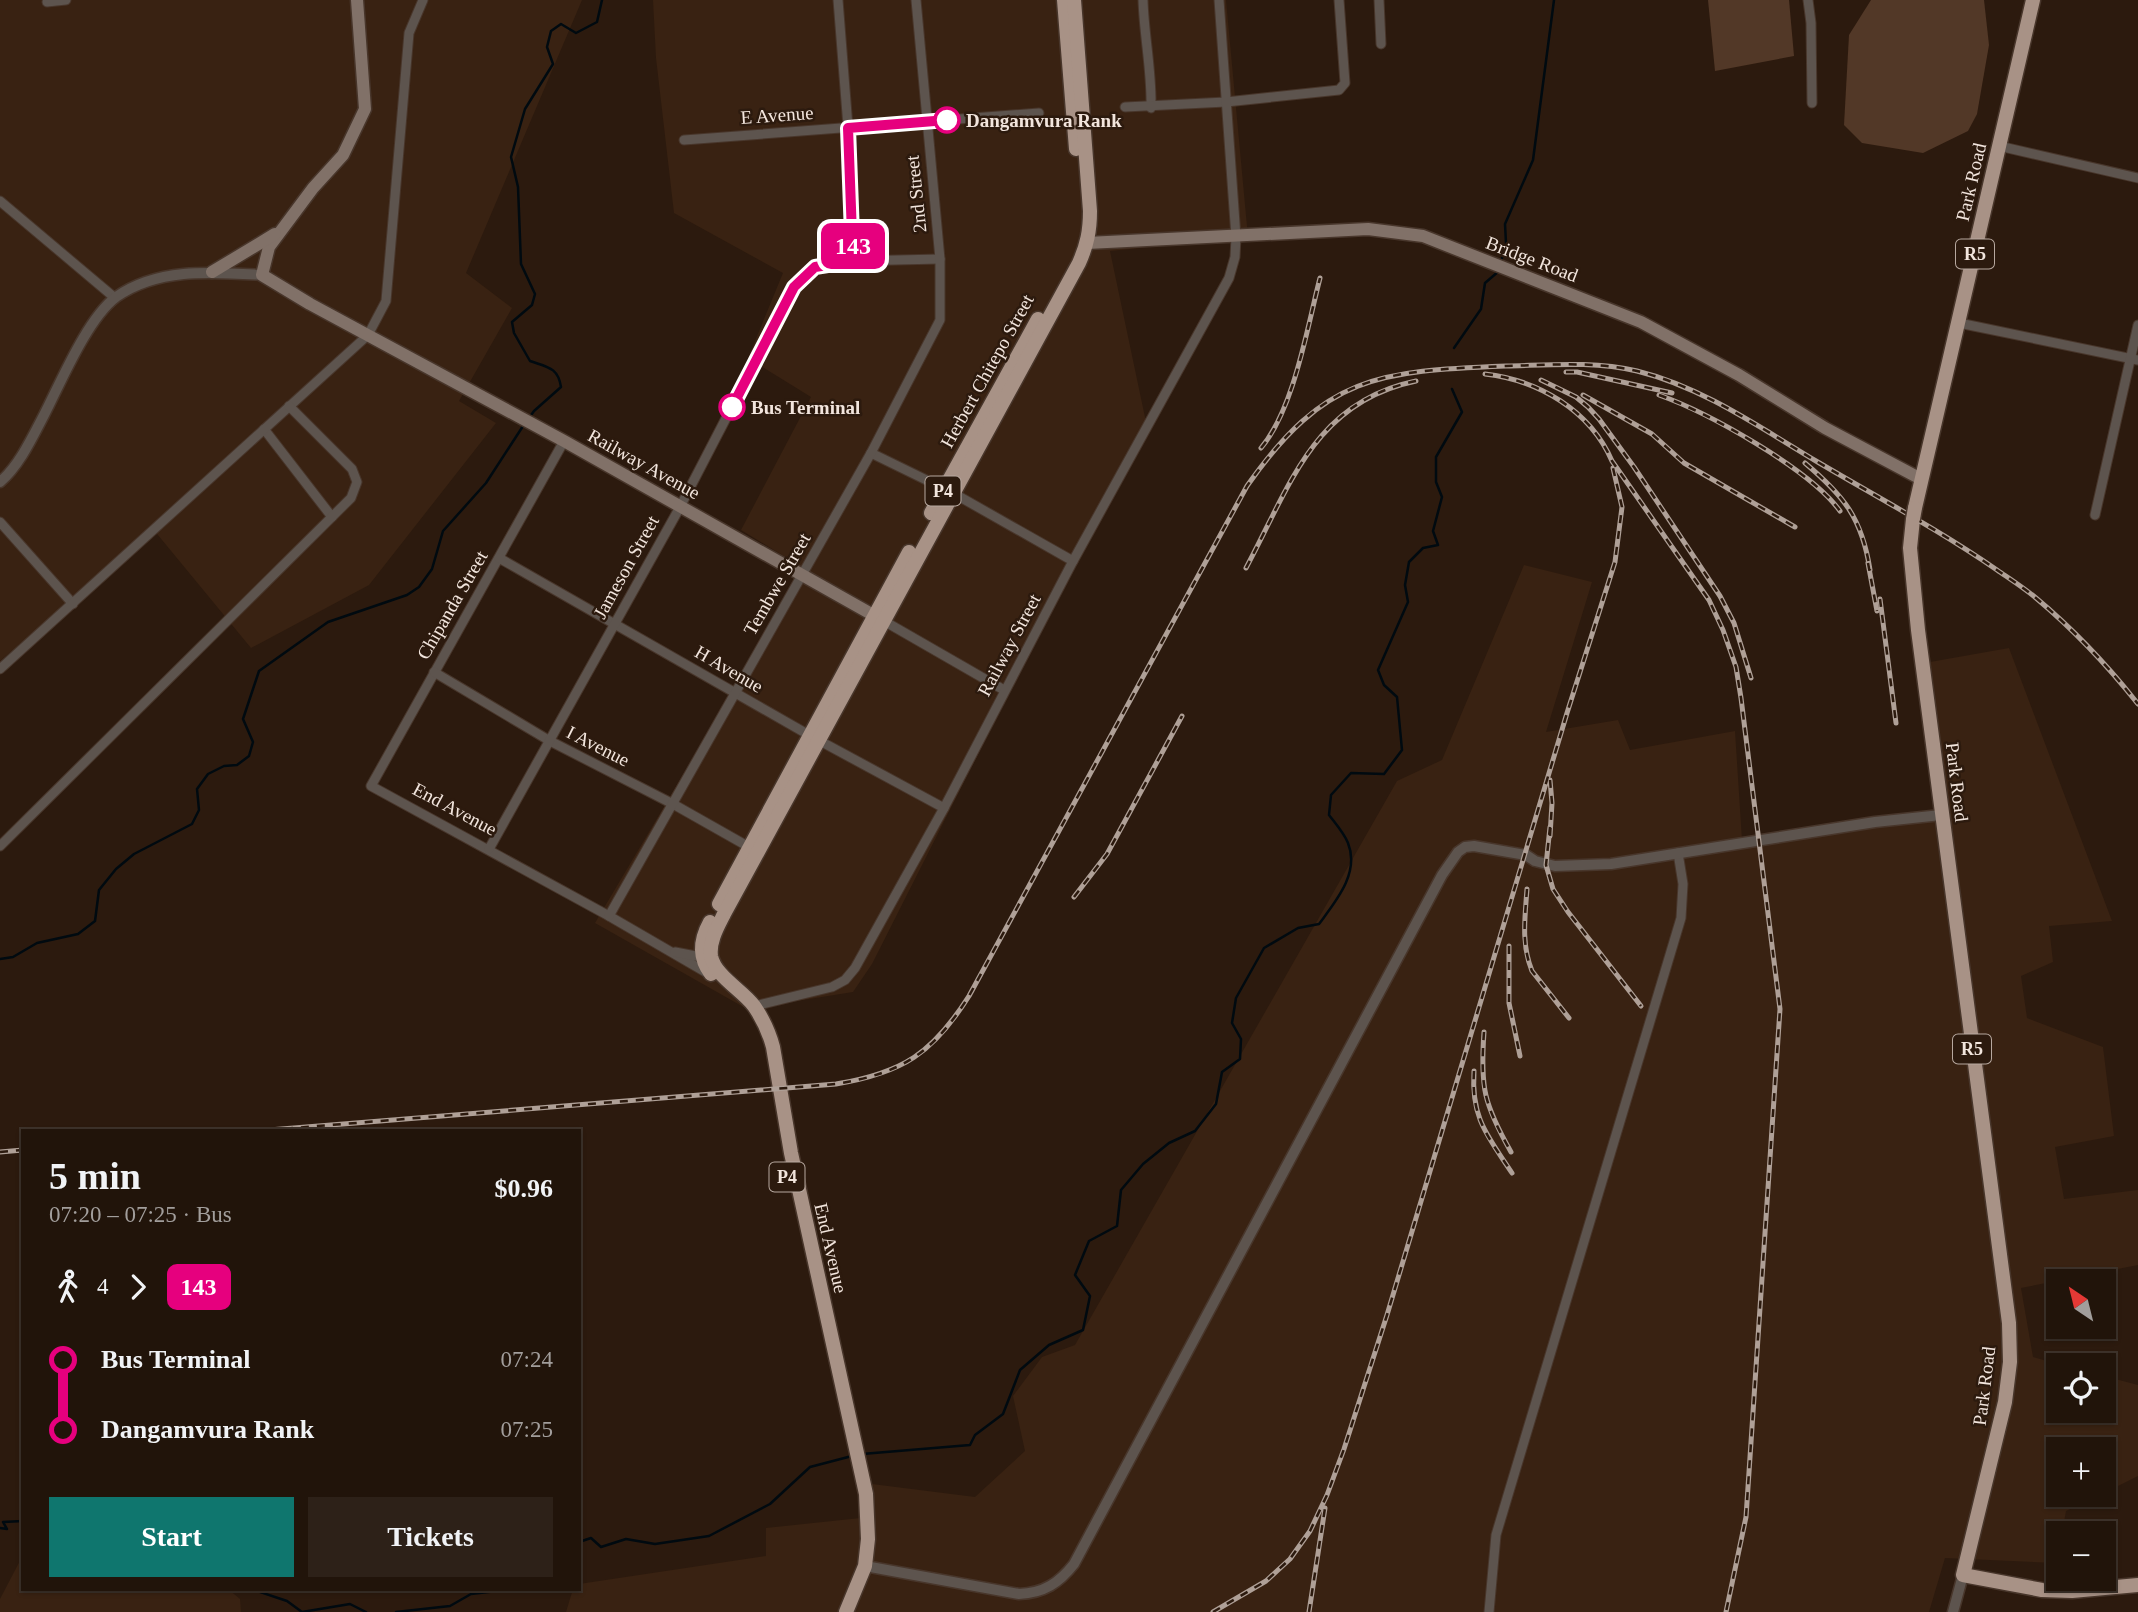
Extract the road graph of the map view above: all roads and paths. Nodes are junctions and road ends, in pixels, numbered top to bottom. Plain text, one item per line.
1 (66, 0) edge
2 (357, 0) edge
3 (423, 0) edge
4 (838, 0) edge
5 (916, 0) edge
6 (1064, 0) edge
7 (1074, 0) edge
8 (1143, 0) edge
9 (1219, 0) edge
10 (1339, 0) edge
11 (1378, 0) edge
12 (1808, 0) edge
13 (2033, 0) edge
14 (47, 2) dead end
15 (1381, 44) dead end
16 (1226, 102) junction
17 (1812, 103) dead end
18 (1125, 107) dead end
19 (1151, 108) junction
20 (1040, 113) dead end
21 (926, 121) junction
22 (848, 128) junction
23 (684, 140) dead end
24 (1999, 146) junction
25 (2138, 178) edge
26 (0, 201) edge
27 (281, 230) junction
28 (1236, 237) junction
29 (1087, 243) junction
30 (940, 259) junction
31 (853, 261) junction
32 (212, 272) junction
33 (262, 275) junction
34 (115, 298) junction
35 (1959, 323) junction
36 (2138, 325) edge
37 (368, 335) junction
38 (2134, 359) edge
39 (289, 406) junction
40 (264, 429) junction
41 (564, 441) junction
42 (871, 453) junction
43 (1921, 479) junction
44 (0, 482) edge
45 (949, 491) junction
46 (680, 507) junction
47 (2095, 515) dead end
48 (331, 517) junction
49 (0, 522) edge
50 (499, 558) junction
51 (1073, 561) junction
52 (803, 575) junction
53 (72, 604) junction
54 (879, 618) junction
55 (615, 624) junction
56 (0, 669) edge
57 (434, 672) junction
58 (1004, 690) junction
59 (735, 693) junction
60 (814, 737) junction
61 (550, 741) junction
62 (371, 786) joint
63 (673, 804) junction
64 (944, 808) junction
65 (1941, 815) junction
66 (0, 846) edge
67 (750, 847) junction
68 (489, 849) junction
69 (1678, 853) junction
70 (609, 916) junction
71 (666, 951) junction
72 (706, 955) junction
73 (713, 976) junction
74 (754, 1006) junction
75 (848, 1414) junction
76 (865, 1566) junction
77 (1963, 1575) junction
78 (2138, 1586) edge
79 (846, 1612) edge
80 (1489, 1612) edge
81 (1953, 1612) edge

1 - 14 street
2 - 27 main road
3 - 37 street
4 - 22 street
5 - 21 street, 2nd Street
6 - 45 highway, Herbert Chitepo Street / P4
7 - 29 highway, Herbert Chitepo Street / P4
8 - 19 street
9 - 16 street, Railway Street
10 - 16 street
11 - 15 street
12 - 17 street
13 - 24 highway, Park Road / R5
16 - 19 street
16 - 28 street, Railway Street
18 - 19 street
20 - 21 street, E Avenue
21 - 22 street, E Avenue
21 - 30 street, 2nd Street
22 - 23 street, E Avenue
22 - 31 street
24 - 25 street
24 - 35 highway, Park Road / R5
26 - 34 street
27 - 32 main road
27 - 33 main road
28 - 29 main road, Bridge Road
28 - 43 main road, Bridge Road
28 - 51 street, Railway Street
29 - 45 highway, Herbert Chitepo Street / P4
30 - 31 street
30 - 42 street, Tembwe Street
31 - 46 street, Jameson Street
32 - 33 street
32 - 34 street
33 - 37 main road, Railway Avenue
34 - 44 street
35 - 38 street
35 - 43 highway, Park Road / R5
36 - 38 street
37 - 39 street
37 - 41 main road, Railway Avenue
38 - 47 street
39 - 40 street
39 - 48 street
40 - 48 street
40 - 53 street
41 - 46 main road, Railway Avenue
41 - 50 street, Chipanda Street
42 - 45 street
42 - 52 street, Tembwe Street
43 - 65 highway, Park Road / R5
45 - 51 street
45 - 54 highway, Herbert Chitepo Street / P4
46 - 52 main road, Railway Avenue
46 - 55 street, Jameson Street
48 - 66 street
49 - 53 street
50 - 55 street, H Avenue
50 - 57 street, Chipanda Street
51 - 58 street, Railway Street
52 - 54 main road, Railway Avenue
52 - 59 street, Tembwe Street
53 - 56 street
54 - 58 street, Railway Avenue
54 - 60 highway, Herbert Chitepo Street / P4
55 - 59 street, H Avenue
55 - 61 street, Jameson Street
57 - 61 street, I Avenue
57 - 62 street, Chipanda Street
58 - 64 street, Railway Street
59 - 60 street, H Avenue
59 - 63 street, Tembwe Street
60 - 64 street, H Avenue
60 - 67 highway, Herbert Chitepo Street / P4
60 - 72 highway, Herbert Chitepo Street / P4
61 - 63 street, I Avenue
61 - 68 street, Jameson Street
62 - 68 street, End Avenue
63 - 67 street, I Avenue
63 - 70 street, Tembwe Street
64 - 74 street, Railway Street
65 - 69 street
65 - 77 highway, Park Road / R5
67 - 72 highway, Herbert Chitepo Street / P4
68 - 70 street, End Avenue
69 - 76 street
69 - 80 street
70 - 71 street, End Avenue
71 - 72 street, End Avenue
71 - 73 street, End Avenue
72 - 73 highway, End Avenue / P4
72 - 74 highway, End Avenue / P4
73 - 75 highway, End Avenue / P4
74 - 75 highway, End Avenue / P4
75 - 76 highway, End Avenue / P4
76 - 79 highway, End Avenue / P4
77 - 78 highway
77 - 81 street

